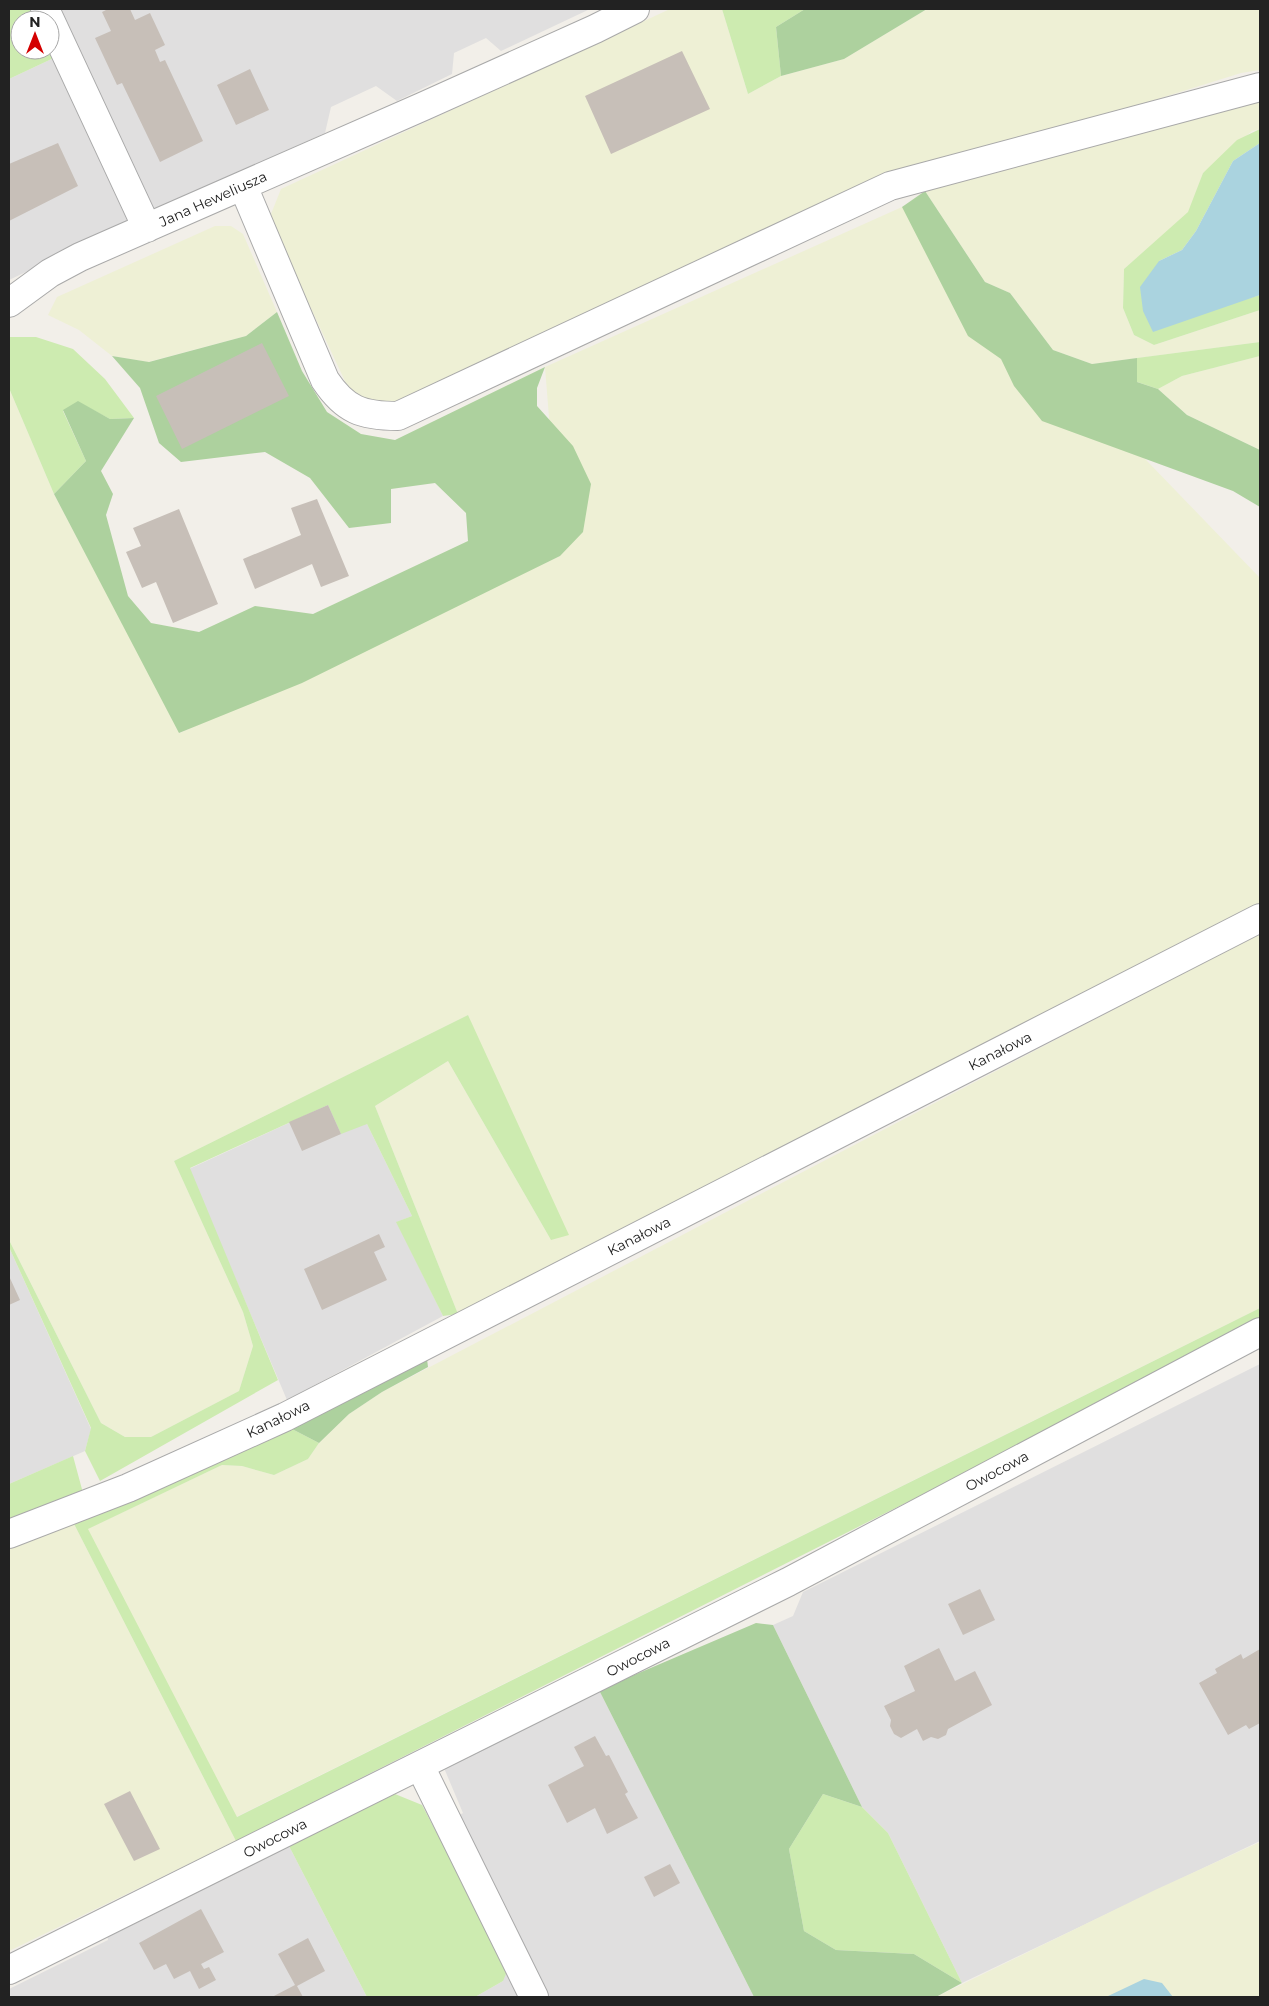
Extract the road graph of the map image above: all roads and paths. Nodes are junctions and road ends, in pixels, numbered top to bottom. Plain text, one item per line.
1 (45, 9) edge
2 (635, 9) edge
3 (1260, 86) edge
4 (243, 186) junction
5 (147, 228) junction
6 (9, 303) edge
7 (1260, 918) edge
8 (1260, 1332) edge
9 (9, 1534) edge
10 (420, 1766) junction
11 (9, 1970) edge
12 (534, 1997) edge

1 - 5 street
2 - 4 street, Jana Heweliusza
3 - 4 street
4 - 5 street, Jana Heweliusza
5 - 6 street, Jana Heweliusza
7 - 9 street, Kanałowa
8 - 10 street, Owocowa
10 - 11 street, Owocowa
10 - 12 street

